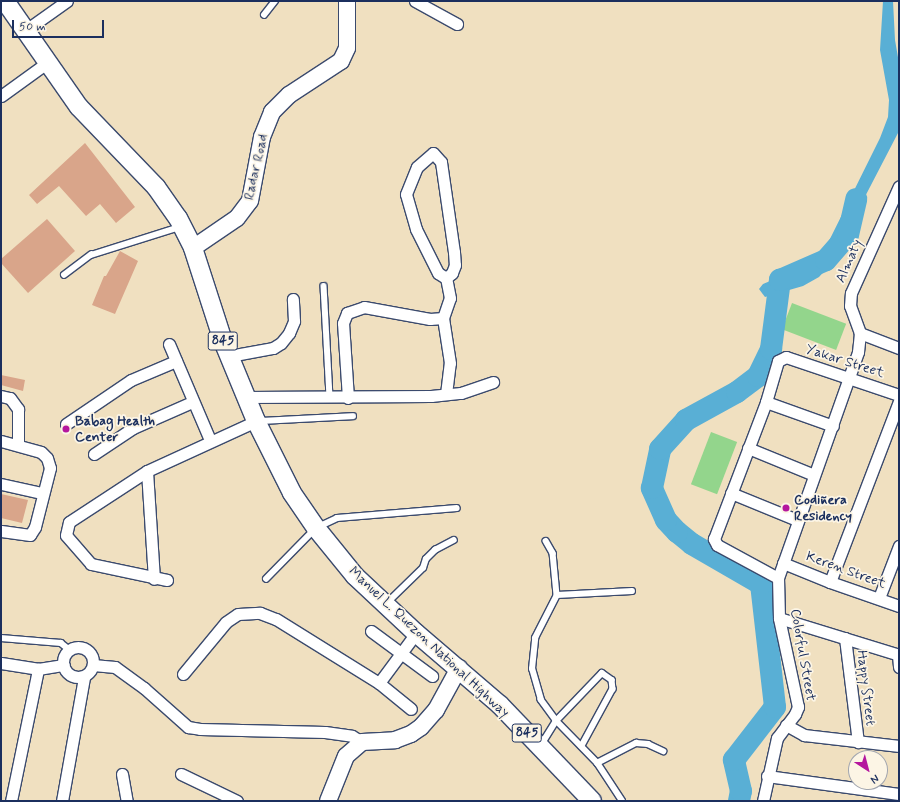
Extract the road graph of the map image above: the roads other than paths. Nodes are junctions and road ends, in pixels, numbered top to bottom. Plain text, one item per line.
1 (5, 1) edge
2 (67, 1) edge
3 (275, 1) edge
4 (346, 1) edge
5 (415, 1) edge
6 (264, 15) dead end
7 (457, 24) dead end
8 (26, 30) junction
9 (48, 62) junction
10 (1, 96) edge
11 (899, 186) edge
12 (182, 226) junction
13 (193, 248) junction
14 (64, 275) dead end
15 (446, 278) junction
16 (324, 286) dead end
17 (294, 299) dead end
18 (443, 318) junction
19 (860, 333) junction
20 (169, 344) dead end
21 (899, 348) edge
22 (858, 352) joint
23 (229, 356) junction
24 (176, 361) junction
25 (849, 377) junction
26 (493, 382) dead end
27 (446, 394) junction
28 (899, 395) edge
29 (1, 396) edge
30 (330, 396) junction
31 (247, 397) junction
32 (348, 398) junction
33 (899, 401) edge
34 (192, 402) junction
35 (766, 402) junction
36 (353, 416) dead end
37 (256, 421) junction
38 (66, 424) dead end
39 (833, 426) junction
40 (210, 440) junction
41 (1, 441) edge
42 (18, 445) junction
43 (748, 448) junction
44 (94, 454) dead end
45 (147, 471) junction
46 (814, 475) junction
47 (1, 484) edge
48 (42, 493) junction
49 (731, 493) junction
50 (457, 508) dead end
51 (797, 520) junction
52 (316, 528) junction
53 (1, 531) edge
54 (454, 540) dead end
55 (546, 541) dead end
56 (899, 546) edge
57 (782, 563) junction
58 (778, 578) junction
59 (154, 579) junction
60 (266, 579) dead end
61 (167, 580) dead end
62 (830, 582) junction
63 (632, 591) dead end
64 (558, 595) junction
65 (879, 598) junction
66 (385, 604) junction
67 (899, 606) edge
68 (779, 618) junction
69 (371, 631) dead end
70 (416, 633) junction
71 (1, 638) edge
72 (845, 638) junction
73 (70, 650) junction
74 (401, 653) junction
75 (898, 655) edge
76 (1, 663) edge
77 (93, 664) junction
78 (64, 665) junction
79 (38, 668) junction
80 (459, 668) junction
81 (899, 668) edge
82 (183, 674) dead end
83 (84, 676) junction
84 (432, 676) dead end
85 (379, 683) junction
86 (411, 710) dead end
87 (556, 721) junction
88 (786, 725) junction
89 (362, 742) junction
90 (858, 742) junction
91 (582, 746) junction
92 (899, 746) edge
93 (540, 747) junction
94 (663, 751) dead end
95 (597, 763) junction
96 (122, 774) dead end
97 (181, 774) dead end
98 (768, 776) junction
99 (899, 794) edge
100 (11, 801) edge
101 (62, 801) edge
102 (127, 801) edge
103 (237, 801) edge
104 (328, 801) edge
105 (592, 801) edge
106 (622, 801) edge
107 (763, 801) edge

1 - 8 main road, Manuel L. Quezon National Highway / 845
2 - 8 street
3 - 6 lane
4 - 13 street, Radar Road
5 - 7 street
8 - 9 main road, Manuel L. Quezon National Highway / 845
9 - 10 street
9 - 12 main road, Manuel L. Quezon National Highway / 845
11 - 19 street, Almaty
12 - 13 main road, Manuel L. Quezon National Highway / 845
12 - 14 lane
13 - 23 main road, Manuel L. Quezon National Highway / 845
15 - 15 street
15 - 18 street
16 - 30 lane
17 - 23 street
18 - 27 street
18 - 32 street
19 - 21 street
19 - 22 street, Almaty
20 - 24 street
22 - 25 street, Colorful Street
23 - 31 main road, Manuel L. Quezon National Highway / 845
24 - 34 street
24 - 38 street
25 - 28 street, Yakar Street
25 - 35 street, Yakar Street
25 - 39 street, Colorful Street
26 - 27 street
27 - 32 street
29 - 42 street
30 - 31 street
30 - 32 street
31 - 37 main road, Manuel L. Quezon National Highway / 845
33 - 62 street
34 - 40 street
34 - 44 street
35 - 39 street
35 - 43 street
36 - 37 lane
37 - 40 street
37 - 52 main road, Manuel L. Quezon National Highway / 845
39 - 46 street, Colorful Street
40 - 45 street
41 - 42 street
42 - 48 street
43 - 46 street
43 - 49 street
45 - 59 street
45 - 59 street
46 - 51 street, Colorful Street
47 - 48 street
48 - 53 street
49 - 51 street
49 - 58 street
50 - 52 lane
51 - 57 street, Colorful Street
52 - 60 lane
52 - 66 main road, Manuel L. Quezon National Highway / 845
54 - 66 lane
55 - 64 lane
56 - 65 street
57 - 58 street, Colorful Street
57 - 62 street, Keren Street
58 - 68 street, Colorful Street
59 - 61 street
62 - 65 street, Keren Street
63 - 64 lane
64 - 87 lane
65 - 67 street, Keren Street
66 - 70 main road, Manuel L. Quezon National Highway / 845
68 - 72 street
68 - 88 street, Colorful Street
69 - 74 street
70 - 74 street
70 - 80 main road, Manuel L. Quezon National Highway / 845
71 - 73 lane
72 - 75 street
72 - 90 street, Happy Street
73 - 77 street
73 - 78 street
74 - 84 street
74 - 85 street
75 - 81 street
76 - 79 street
77 - 83 street
77 - 89 street
78 - 79 street
78 - 83 street
79 - 100 street
80 - 89 street
80 - 93 main road, Manuel L. Quezon National Highway / 845
82 - 85 street
83 - 101 street
85 - 86 street
87 - 91 lane
87 - 91 lane
87 - 93 lane
88 - 90 street
88 - 98 street, Colorful Street
89 - 104 street
90 - 92 street
91 - 95 lane
93 - 105 main road, Manuel L. Quezon National Highway / 845
94 - 95 lane
95 - 106 lane
96 - 102 street
97 - 103 street
98 - 99 street
98 - 107 street, Colorful Street

